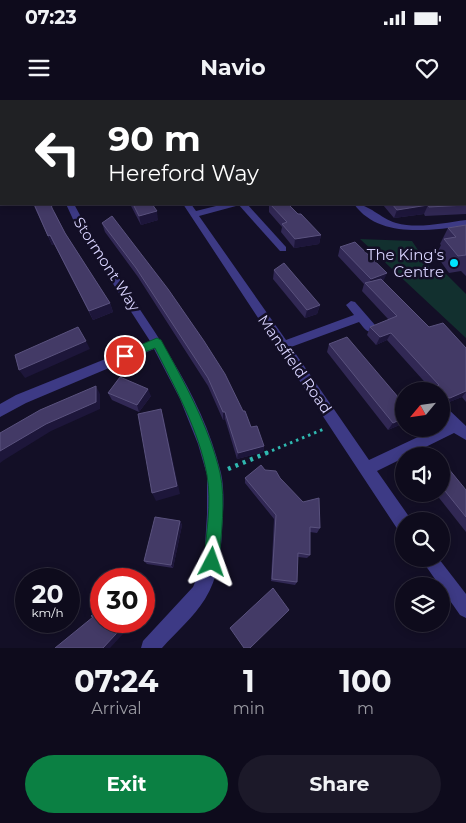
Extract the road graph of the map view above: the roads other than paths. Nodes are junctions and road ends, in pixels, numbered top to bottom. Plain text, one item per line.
1 (70, 205) edge
2 (188, 205) edge
3 (227, 205) edge
4 (243, 205) edge
5 (359, 205) edge
6 (195, 214) junction
7 (466, 222) edge
8 (283, 249) dead end
9 (351, 305) dead end
10 (361, 317) junction
11 (371, 328) edge
12 (157, 343) junction
13 (282, 346) junction
14 (0, 411) edge
15 (450, 420) edge
16 (460, 430) edge
17 (366, 469) junction
18 (396, 512) edge
19 (435, 567) edge
20 (466, 609) edge
21 (150, 648) edge

1 - 12 street, Stormont Way
2 - 6 street, Mansfield Road
3 - 6 street
4 - 8 street
5 - 7 street
6 - 13 street, Mansfield Road
9 - 10 street
10 - 11 street
10 - 13 street
12 - 14 street
12 - 21 street, Stormont Way
13 - 17 street, Mansfield Road
15 - 16 street
16 - 17 street
17 - 18 street, Mansfield Road
19 - 20 street

